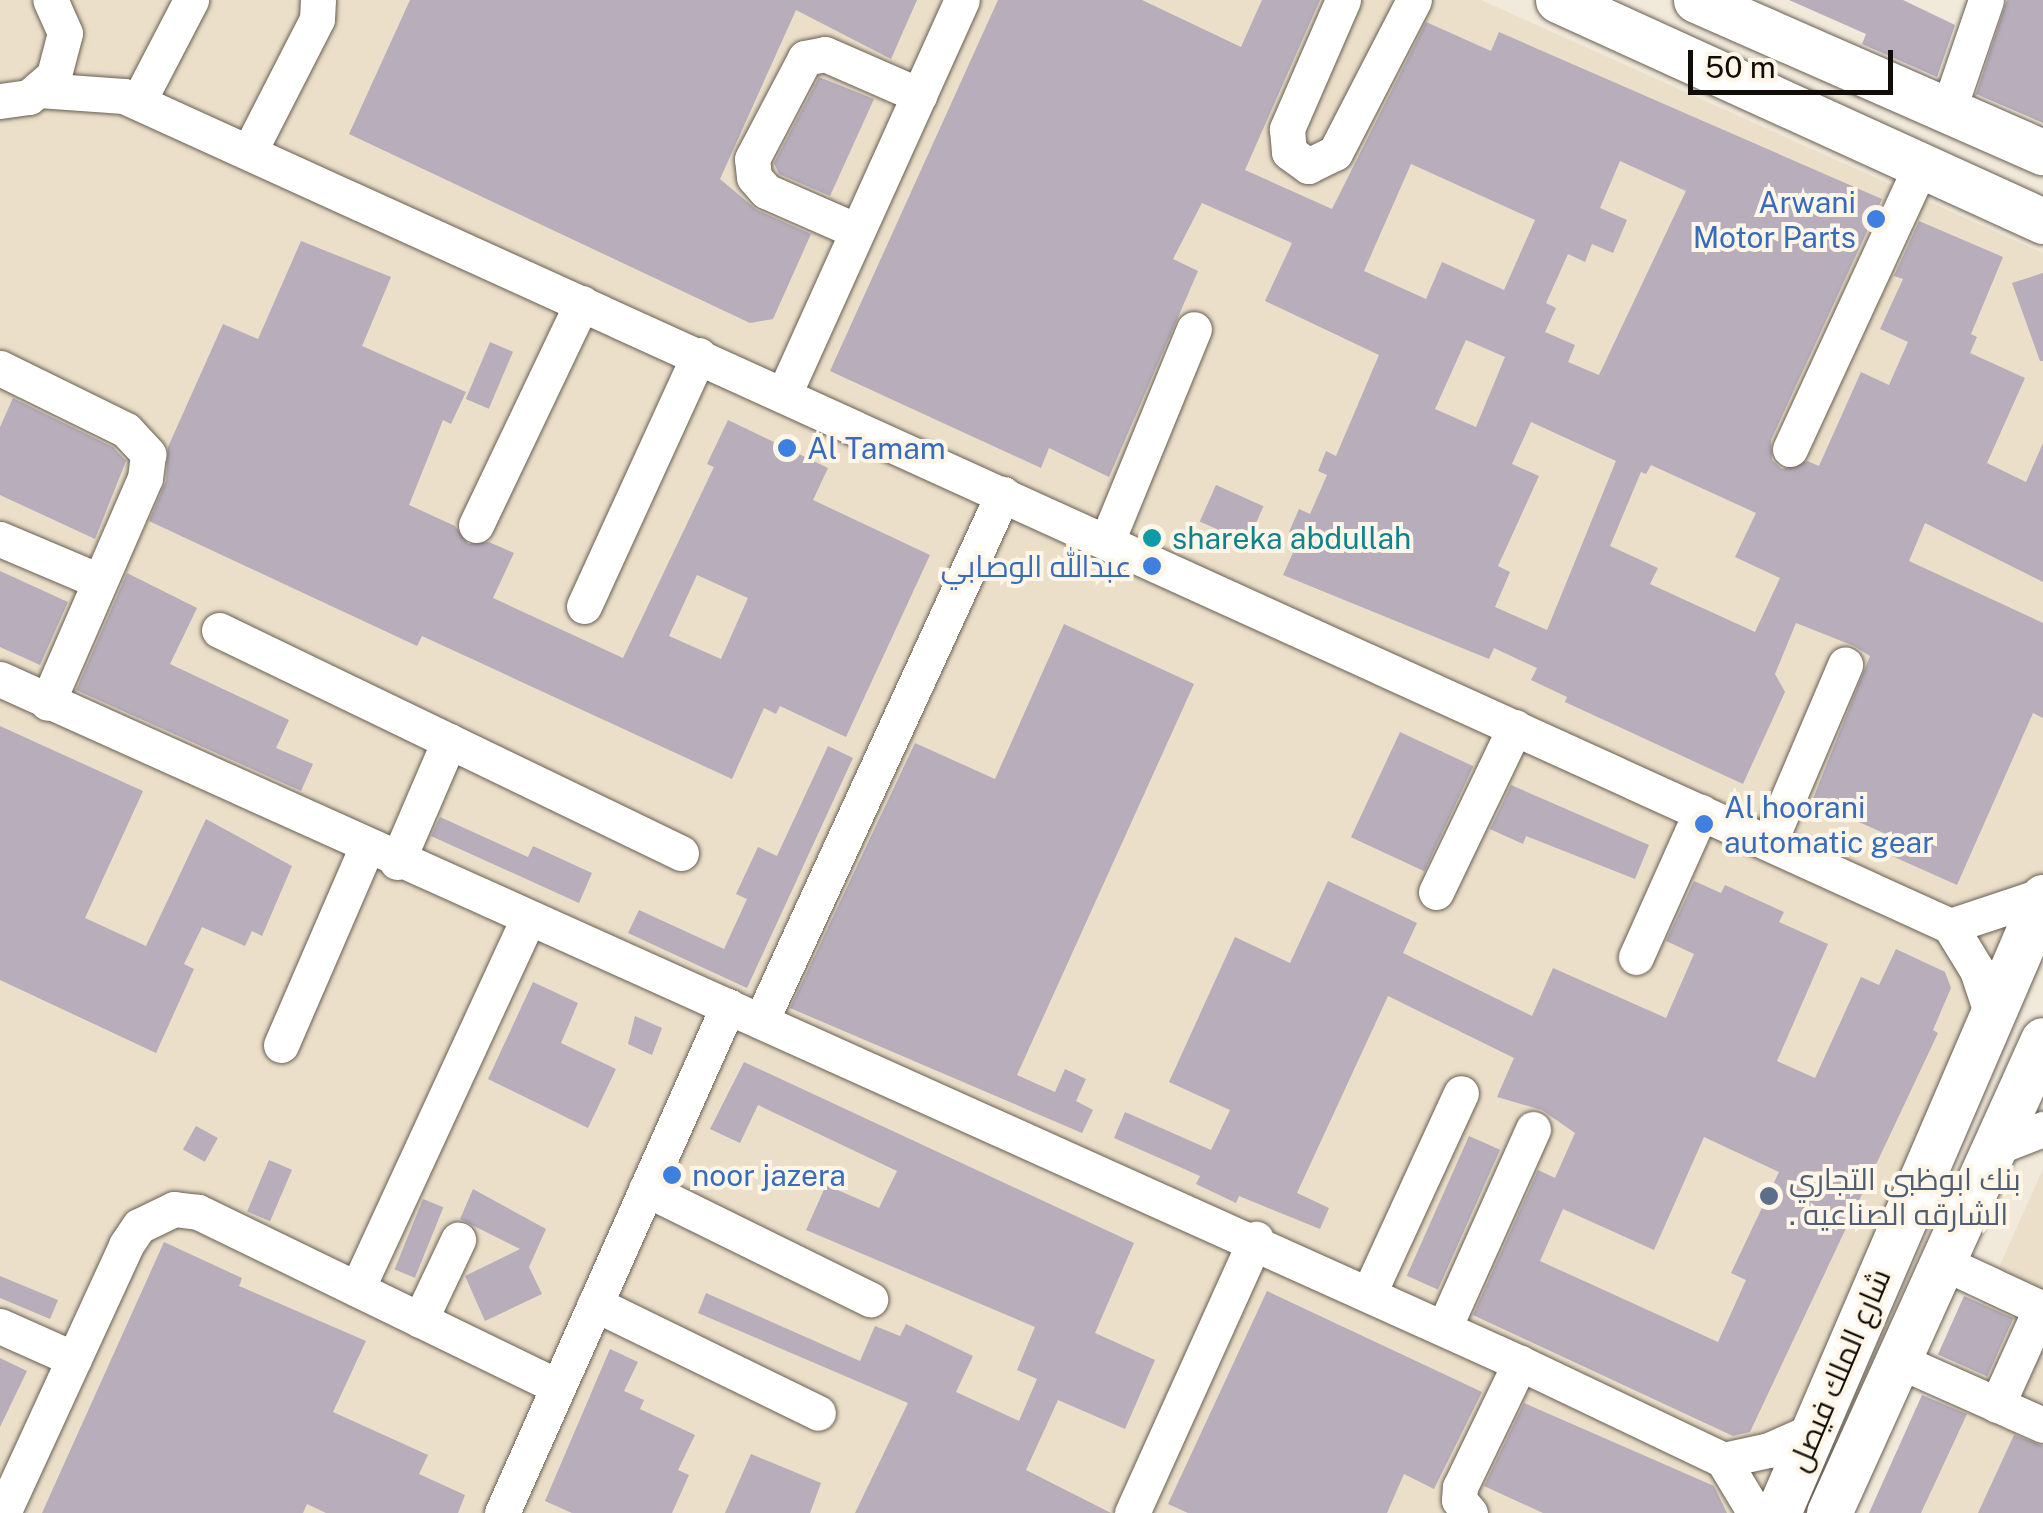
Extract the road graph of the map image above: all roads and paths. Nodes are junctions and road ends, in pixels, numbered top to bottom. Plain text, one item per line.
1 (190, 0) edge
2 (318, 0) edge
3 (962, 0) edge
4 (1343, 0) edge
5 (1414, 0) edge
6 (1558, 0) edge
7 (1696, 0) edge
8 (1986, 0) edge
9 (58, 11) edge
10 (919, 95) junction
11 (131, 99) junction
12 (14, 101) edge
13 (1948, 111) junction
14 (249, 152) junction
15 (2043, 152) edge
16 (1920, 166) junction
17 (2043, 221) edge
18 (857, 231) junction
19 (582, 303) junction
20 (1194, 329) dead end
21 (700, 355) junction
22 (3, 379) edge
23 (784, 394) junction
24 (1790, 450) dead end
25 (1003, 494) junction
26 (476, 525) dead end
27 (0, 539) edge
28 (1107, 541) junction
29 (100, 581) junction
30 (584, 606) dead end
31 (219, 630) dead end
32 (1844, 665) dead end
33 (0, 679) edge
34 (46, 703) junction
35 (1515, 727) junction
36 (449, 741) junction
37 (1701, 812) junction
38 (1770, 844) junction
39 (680, 853) dead end
40 (381, 856) junction
41 (1436, 892) dead end
42 (2043, 896) edge
43 (528, 919) junction
44 (1950, 926) junction
45 (1636, 957) dead end
46 (728, 1006) junction
47 (1993, 1018) junction
48 (760, 1021) junction
49 (281, 1045) dead end
50 (2041, 1052) edge
51 (1462, 1093) dead end
52 (1533, 1129) dead end
53 (2043, 1129) edge
54 (1994, 1148) junction
55 (646, 1189) junction
56 (1256, 1239) junction
57 (458, 1240) dead end
58 (1942, 1262) junction
59 (356, 1289) junction
60 (1370, 1293) junction
61 (870, 1299) dead end
62 (595, 1304) junction
63 (2042, 1309) edge
64 (420, 1320) junction
65 (0, 1326) edge
66 (1444, 1328) junction
67 (74, 1359) junction
68 (1897, 1360) junction
69 (1520, 1363) junction
70 (558, 1387) junction
71 (1997, 1404) junction
72 (818, 1412) dead end
73 (2043, 1425) edge
74 (1812, 1430) junction
75 (1722, 1460) junction
76 (4, 1513) edge
77 (502, 1513) edge
78 (1132, 1513) edge
79 (1470, 1513) edge
80 (1756, 1513) edge
81 (1778, 1513) edge
82 (1829, 1513) edge

1 - 11 street
2 - 14 street
3 - 10 street
4 - 5 street
6 - 16 main road
7 - 13 main road
8 - 13 street
9 - 11 street
9 - 12 street
10 - 18 street
10 - 18 street
11 - 12 street
11 - 14 street
13 - 15 main road
14 - 19 street
16 - 17 main road
16 - 24 street
18 - 23 street
19 - 21 street
19 - 26 street
20 - 28 street
21 - 23 street
21 - 30 street
22 - 29 street
23 - 25 street
25 - 28 street
25 - 48 street
27 - 29 street
28 - 35 street
29 - 34 street
31 - 36 street
32 - 38 street
33 - 34 street
34 - 40 street
35 - 37 street
35 - 41 street
36 - 39 street
36 - 40 street
37 - 38 street
37 - 45 street
38 - 44 street
40 - 43 street
40 - 49 street
42 - 44 street
42 - 47 main road, شارع الملك فيصل
43 - 46 street
43 - 59 street
44 - 47 street
46 - 48 street
46 - 55 street
47 - 74 main road, شارع الملك فيصل
48 - 56 street
50 - 54 main road, شارع الملك فيصل
51 - 60 street
52 - 66 street
53 - 54 street
54 - 58 main road, شارع الملك فيصل
55 - 61 street
55 - 62 street
56 - 60 street
56 - 78 street
57 - 64 street
58 - 63 street
58 - 68 main road, شارع الملك فيصل
59 - 64 street
59 - 67 street
60 - 66 street
62 - 70 street
62 - 72 street
63 - 71 street
64 - 70 street
65 - 67 street
66 - 69 street
67 - 76 street
68 - 71 street
68 - 82 main road, شارع الملك فيصل
69 - 75 street
69 - 79 street
70 - 77 street
71 - 73 street
74 - 75 street
74 - 81 main road, شارع الملك فيصل
75 - 80 street

